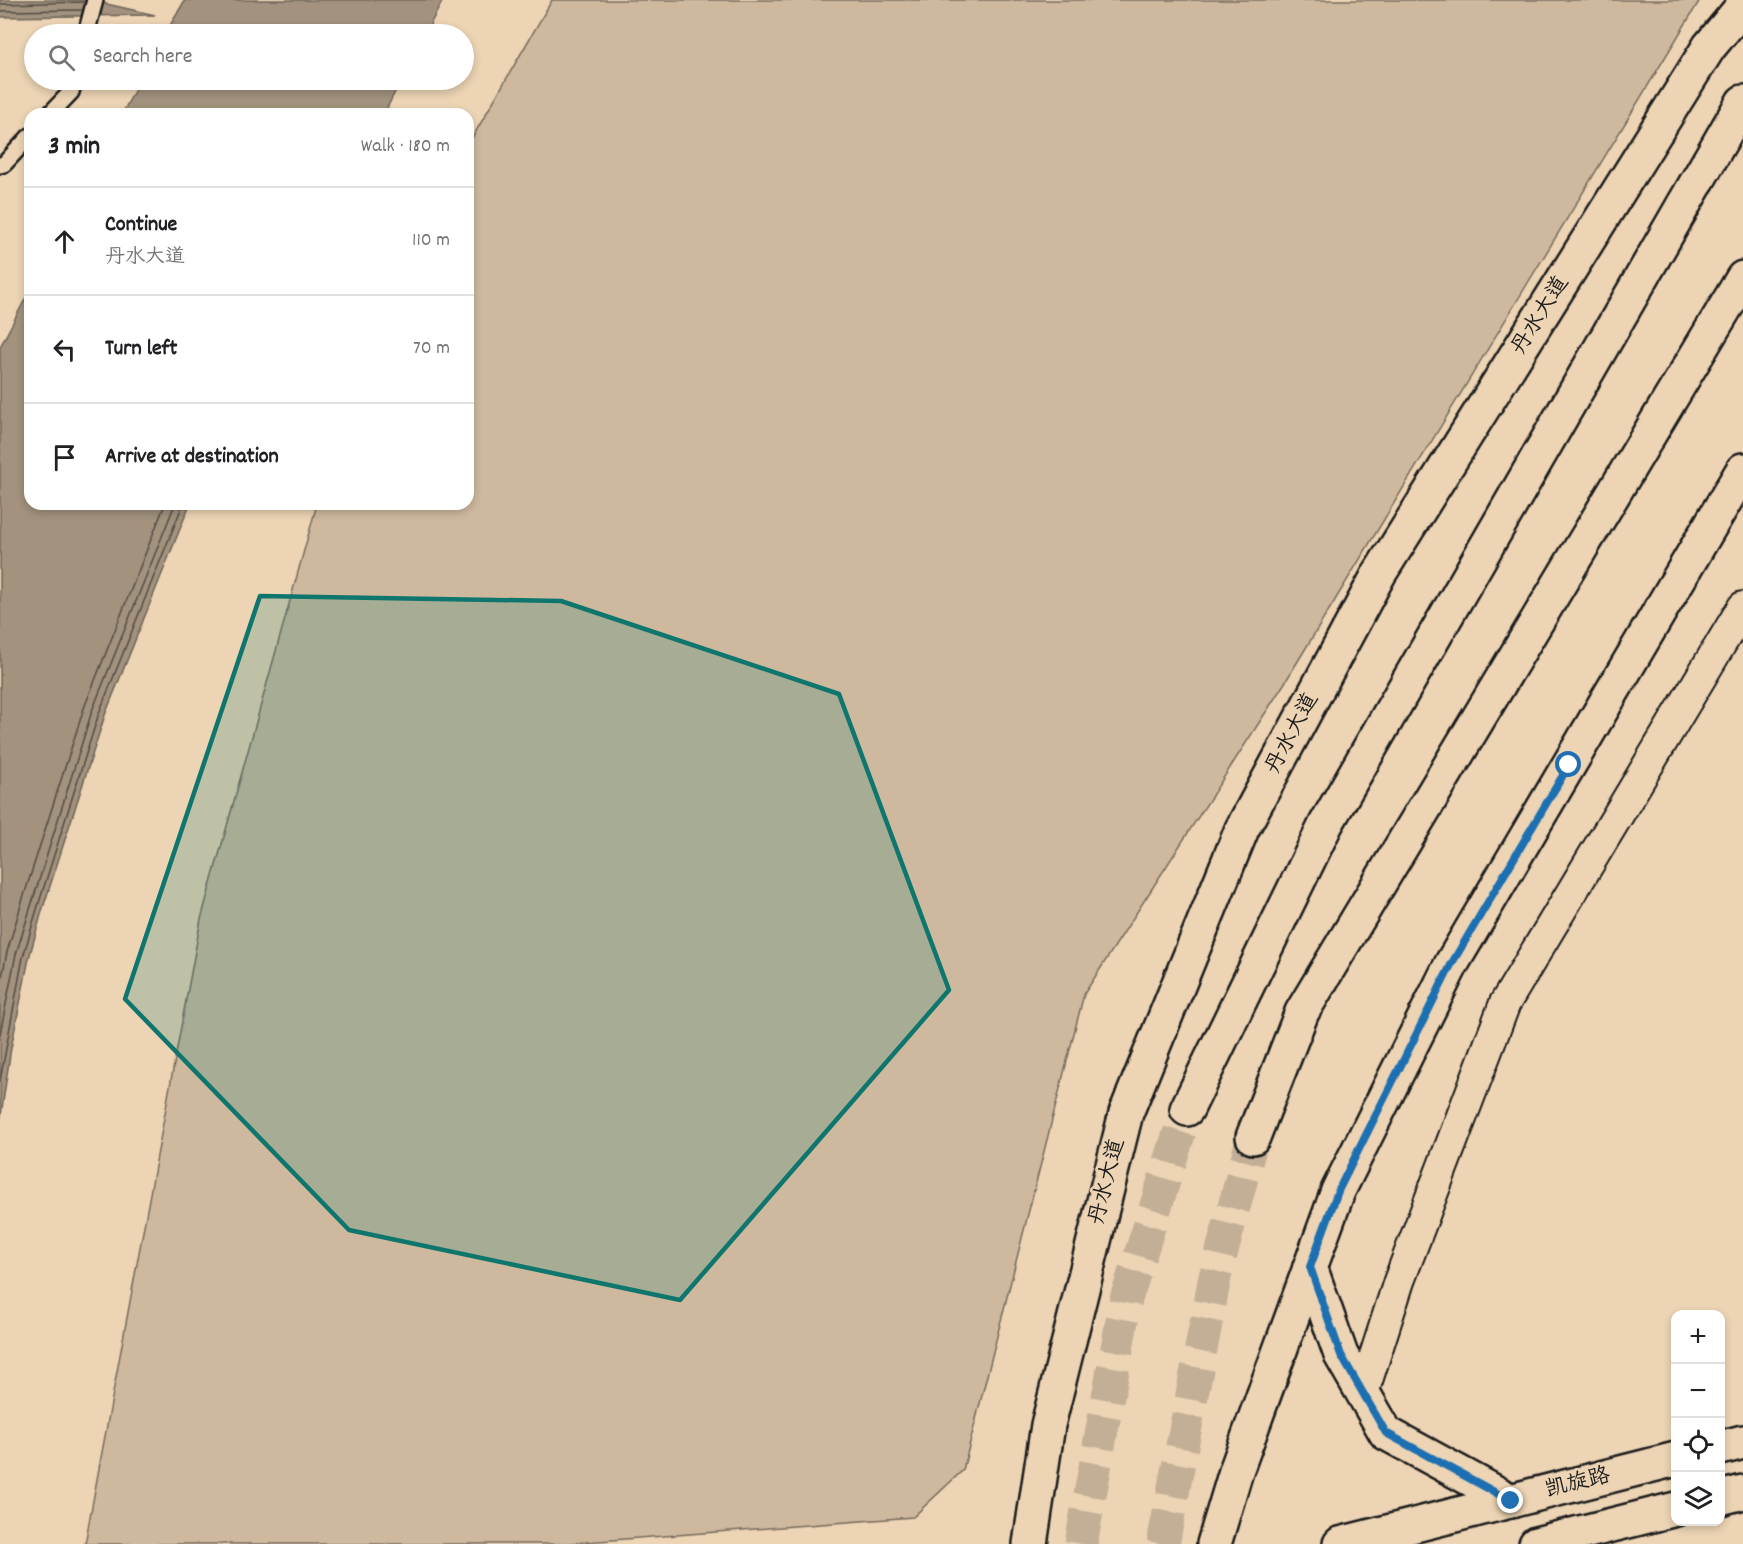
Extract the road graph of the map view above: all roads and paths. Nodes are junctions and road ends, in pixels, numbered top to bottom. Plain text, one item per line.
1 (95, 0) edge
2 (1743, 6) edge
3 (89, 24) edge
4 (72, 90) edge
5 (1743, 102) edge
6 (56, 108) edge
7 (24, 142) edge
8 (0, 165) edge
9 (1743, 278) edge
10 (1743, 470) edge
11 (1743, 607) edge
12 (1187, 1109) tunnel mouth
13 (1253, 1137) tunnel mouth
14 (1310, 1267) junction
15 (1363, 1393) junction
16 (1743, 1442) edge
17 (1725, 1447) edge
18 (1671, 1460) edge
19 (1743, 1492) edge
20 (1725, 1496) edge
21 (1511, 1501) junction
22 (1671, 1510) edge
23 (1030, 1544) edge
24 (1214, 1544) edge
25 (1340, 1544) edge
26 (1536, 1544) edge

1 - 3 lane
2 - 23 main road, 丹水大道
4 - 6 lane
5 - 12 main road
7 - 8 lane
9 - 13 main road
10 - 14 main road
11 - 15 street
14 - 15 main road
14 - 24 main road
15 - 21 main road
16 - 17 main road
18 - 21 main road, 凯旋路
19 - 20 main road
21 - 25 main road, 凯旋路
22 - 26 main road

